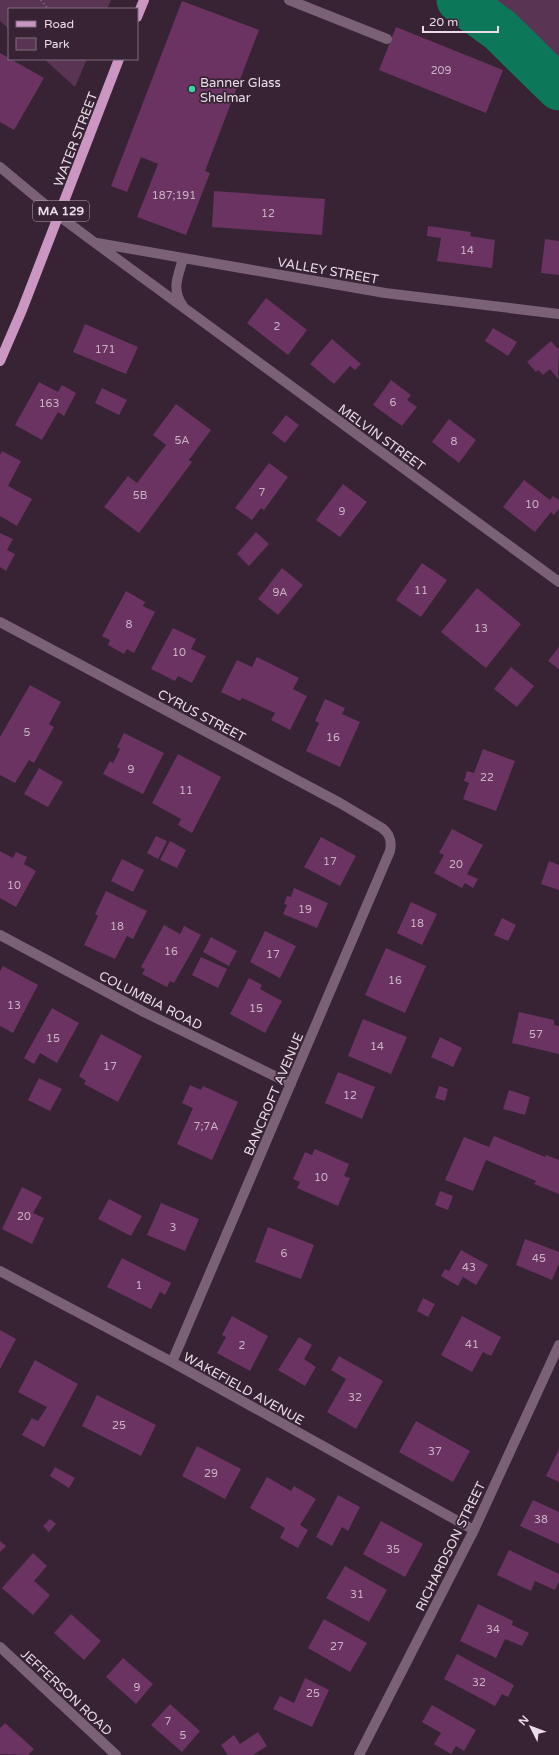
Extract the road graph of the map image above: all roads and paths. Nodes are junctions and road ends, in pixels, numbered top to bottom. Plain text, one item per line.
1 (144, 0) edge
2 (289, 0) edge
3 (311, 4) edge
4 (138, 15) edge
5 (387, 39) dead end
6 (119, 60) edge
7 (0, 167) edge
8 (59, 216) junction
9 (94, 242) junction
10 (183, 259) junction
11 (190, 314) junction
12 (559, 314) edge
13 (0, 361) edge
14 (559, 582) edge
15 (0, 622) edge
16 (388, 835) joint
17 (0, 935) edge
18 (291, 1084) junction
19 (0, 1271) edge
20 (559, 1345) edge
21 (172, 1362) junction
22 (474, 1530) junction
23 (0, 1647) edge
24 (116, 1755) edge
25 (359, 1755) edge

1 - 4 main road
2 - 3 street
3 - 5 street
6 - 8 main road, WATER STREET / MA 129
7 - 8 street, MELVIN STREET
8 - 9 street, MELVIN STREET
8 - 13 main road, WATER STREET / MA 129
9 - 10 street, VALLEY STREET
9 - 11 street, MELVIN STREET
10 - 11 street, MELVIN STREET
10 - 12 street, VALLEY STREET
11 - 14 street, MELVIN STREET
15 - 16 street, CYRUS STREET
16 - 18 street, BANCROFT AVENUE
17 - 18 street, COLUMBIA ROAD
18 - 21 street, BANCROFT AVENUE
19 - 21 street, WAKEFIELD AVENUE
20 - 22 street, RICHARDSON STREET
21 - 22 street, WAKEFIELD AVENUE
22 - 25 street, RICHARDSON STREET
23 - 24 street, JEFFERSON ROAD

